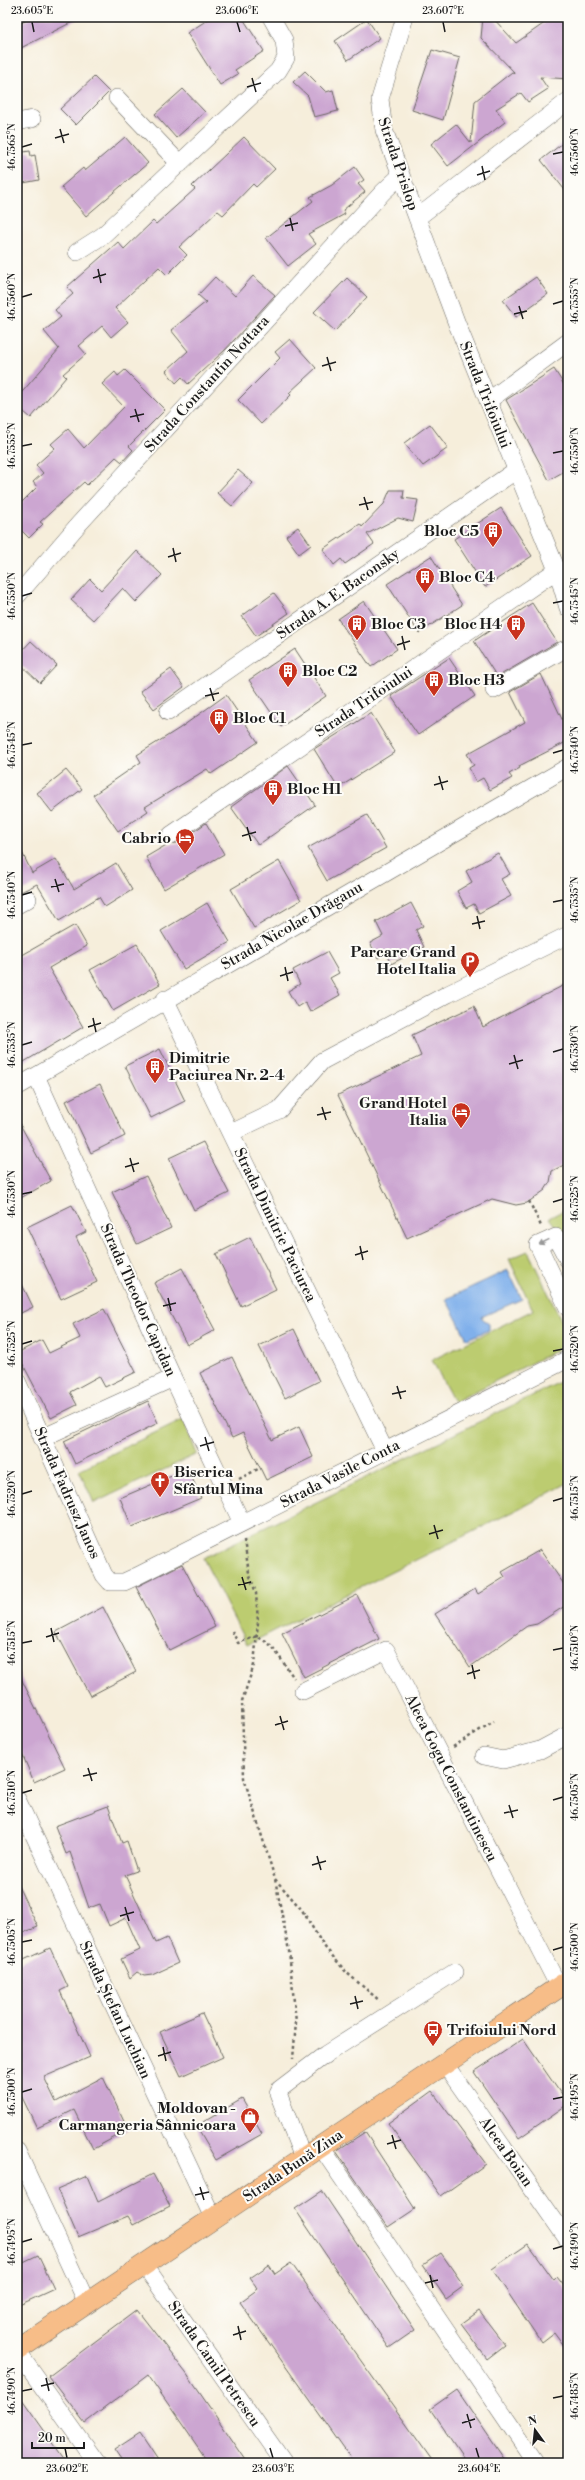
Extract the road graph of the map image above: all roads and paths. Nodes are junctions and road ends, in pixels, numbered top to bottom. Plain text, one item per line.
1 (271, 17) edge
2 (405, 17) edge
3 (117, 98) dead end
4 (568, 101) edge
5 (180, 164) junction
6 (400, 176) junction
7 (417, 218) junction
8 (77, 252) dead end
9 (568, 342) edge
10 (488, 401) junction
11 (512, 473) junction
12 (558, 570) junction
13 (17, 596) edge
14 (568, 608) edge
15 (568, 650) edge
16 (494, 690) dead end
17 (168, 712) dead end
18 (568, 767) edge
19 (171, 835) dead end
20 (568, 935) edge
21 (165, 1000) junction
22 (36, 1076) junction
23 (17, 1087) edge
24 (230, 1133) junction
25 (568, 1260) edge
26 (568, 1308) edge
27 (568, 1359) edge
28 (173, 1378) junction
29 (17, 1381) edge
30 (42, 1438) junction
31 (385, 1451) junction
32 (260, 1468) dead end
33 (224, 1486) junction
34 (242, 1524) junction
35 (110, 1582) joint
36 (232, 1631) dead end
37 (257, 1636) junction
38 (303, 1691) joint
39 (494, 1721) dead end
40 (568, 1735) edge
41 (440, 1756) junction
42 (484, 1756) dead end
43 (17, 1799) edge
44 (275, 1879) junction
45 (455, 1972) dead end
46 (563, 1984) edge
47 (393, 2011) junction
48 (447, 2069) junction
49 (283, 2085) junction
50 (320, 2147) junction
51 (17, 2151) edge
52 (303, 2158) junction
53 (214, 2220) junction
54 (568, 2240) edge
55 (145, 2266) junction
56 (87, 2304) junction
57 (17, 2350) edge
58 (97, 2463) edge
59 (284, 2463) edge
60 (536, 2463) edge

1 - 5 street
2 - 6 street, Strada Prislop
3 - 5 street
4 - 7 street
5 - 8 street
6 - 7 street, Strada Prislop
6 - 13 street, Strada Constantin Nottara
7 - 10 street, Strada Trifoiului
9 - 10 street
10 - 11 street, Strada Trifoiului
11 - 12 street, Strada Trifoiului
11 - 17 street, Strada A. E. Baconsky
12 - 14 street, Strada Trifoiului
12 - 19 street, Strada Trifoiului
15 - 16 street
18 - 21 street, Strada Nicolae Drăganu
20 - 24 street
21 - 22 street, Strada Nicolae Drăganu
21 - 24 street, Strada Dimitrie Paciurea
22 - 23 street, Strada Nicolae Drăganu
22 - 28 street, Strada Theodor Capidan
24 - 31 street, Strada Dimitrie Paciurea
25 -> 26 street
27 - 31 street, Strada Vasile Conta
28 - 30 street
28 - 33 street, Strada Theodor Capidan
29 - 30 street, Strada Fadrusz Janos
30 - 35 street, Strada Fadrusz Janos
31 - 34 street, Strada Vasile Conta
32 - 33 path
33 - 34 street, Strada Theodor Capidan
34 - 35 street, Strada Vasile Conta
34 - 37 path
36 - 37 path
37 - 38 path
37 - 44 path
38 - 41 street, Aleea Gogu Constantinescu
39 - 41 path
40 - 42 street
41 - 46 street, Aleea Gogu Constantinescu
43 - 53 street, Strada Ștefan Luchian
44 - 47 path
44 - 49 path
45 - 47 street
46 - 48 main road, Strada Bună Ziua
47 - 49 street
48 - 50 main road, Strada Bună Ziua
48 - 54 street, Aleea Boian
49 - 52 street
50 - 52 main road, Strada Bună Ziua
50 - 60 street
51 - 56 street
52 - 53 main road, Strada Bună Ziua
53 - 55 main road, Strada Bună Ziua
55 - 56 main road, Strada Bună Ziua
55 - 59 street, Strada Camil Petrescu
56 - 57 main road, Strada Bună Ziua
57 - 58 street

